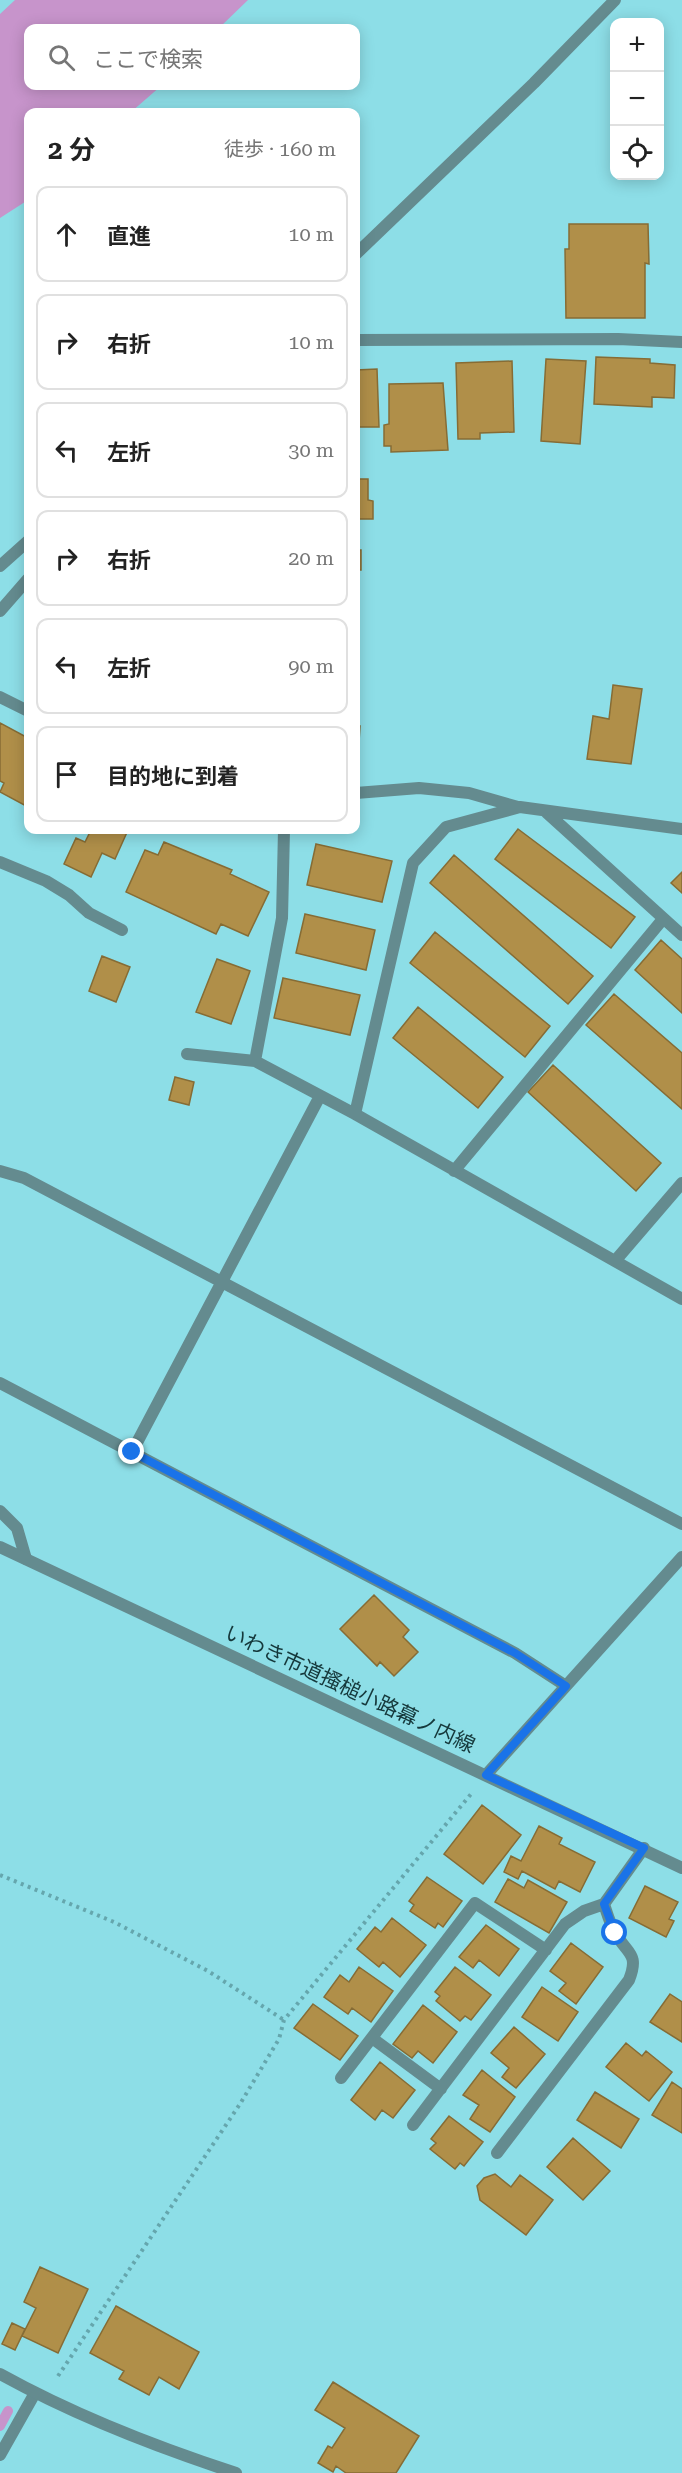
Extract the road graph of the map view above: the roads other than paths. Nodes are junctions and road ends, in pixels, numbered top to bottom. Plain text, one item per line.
1 (615, 0) edge
2 (360, 250) edge
3 (360, 340) edge
4 (682, 342) edge
5 (24, 545) edge
6 (0, 566) edge
7 (24, 584) edge
8 (0, 611) edge
9 (0, 697) edge
10 (24, 709) edge
11 (360, 793) edge
12 (520, 807) junction
13 (546, 812) junction
14 (682, 830) edge
15 (284, 834) edge
16 (0, 862) edge
17 (663, 919) junction
18 (122, 930) dead end
19 (682, 935) edge
20 (187, 1054) dead end
21 (255, 1061) junction
22 (320, 1096) junction
23 (355, 1114) junction
24 (0, 1171) edge
25 (454, 1171) junction
26 (682, 1183) edge
27 (615, 1261) junction
28 (222, 1282) junction
29 (682, 1299) edge
30 (0, 1383) edge
31 (132, 1452) junction
32 (0, 1511) edge
33 (682, 1524) edge
34 (1, 1549) edge
35 (682, 1557) edge
36 (26, 1559) junction
37 (566, 1686) junction
38 (486, 1775) junction
39 (644, 1848) junction
40 (682, 1868) edge
41 (604, 1904) junction
42 (546, 1950) junction
43 (372, 2038) junction
44 (341, 2078) dead end
45 (441, 2089) junction
46 (413, 2125) dead end
47 (496, 2153) dead end
48 (0, 2374) edge
49 (39, 2395) junction
50 (0, 2455) edge
51 (237, 2473) edge

1 - 2 street
3 - 4 street
5 - 6 street
7 - 8 street
9 - 10 street
11 - 12 street
12 - 13 street
12 - 23 street
13 - 14 street
13 - 17 street
15 - 21 street
16 - 18 street
17 - 19 street
17 - 25 street
20 - 21 street
21 - 22 street
22 - 23 street
22 - 28 street
23 - 25 street
24 - 28 street
25 - 27 street
26 - 27 street
27 - 29 street
28 - 31 street
28 - 33 street
30 - 31 street
31 - 37 street
32 - 36 street
34 - 36 street, いわき市道搔槌小路幕ノ内線
35 - 37 street
36 - 38 street, いわき市道搔槌小路幕ノ内線
37 - 38 street
38 - 39 street, いわき市道搔槌小路幕ノ内線
39 - 40 street, いわき市道搔槌小路幕ノ内線
39 - 41 street
41 - 42 street
41 - 47 street
42 - 43 street
42 - 45 street
43 - 44 street
43 - 45 street
45 - 46 street
48 - 49 street
49 - 50 street
49 - 51 street

